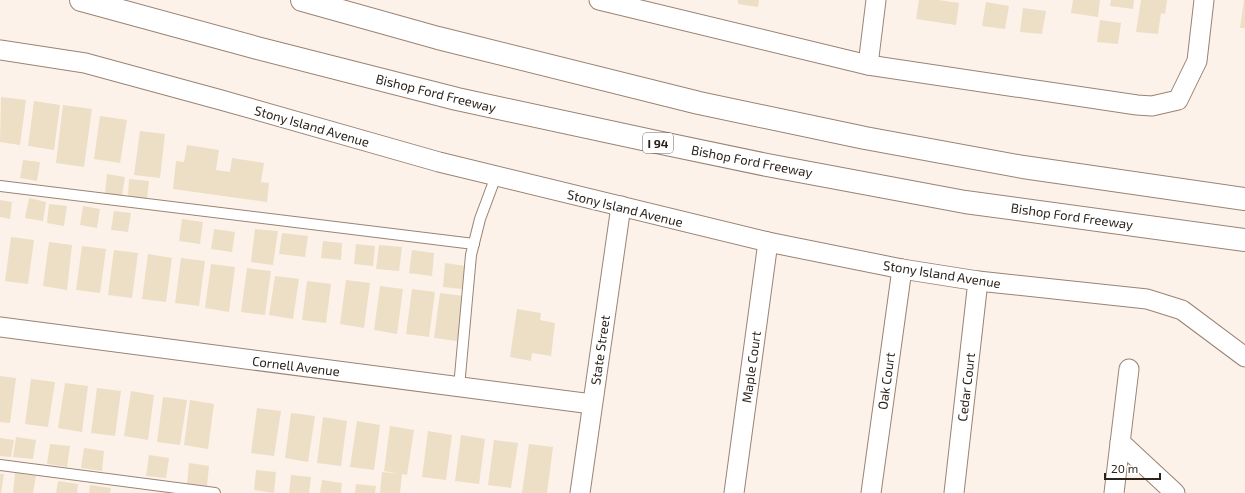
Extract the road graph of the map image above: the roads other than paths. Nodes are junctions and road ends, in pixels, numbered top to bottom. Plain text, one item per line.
1 (81, 0) edge
2 (302, 0) edge
3 (599, 0) edge
4 (876, 0) edge
5 (1204, 0) edge
6 (632, 4) edge
7 (0, 50) edge
8 (868, 65) junction
9 (496, 176) junction
10 (0, 186) edge
11 (1245, 199) edge
12 (621, 206) junction
13 (1245, 240) edge
14 (768, 242) junction
15 (474, 244) junction
16 (902, 268) junction
17 (978, 281) junction
18 (0, 327) edge
19 (1245, 357) edge
20 (1129, 370) dead end
21 (459, 387) junction
22 (592, 404) junction
23 (1120, 442) junction
24 (0, 465) edge
25 (215, 493) edge
26 (580, 493) edge
27 (734, 493) edge
28 (871, 493) edge
29 (954, 493) edge
30 (1114, 493) edge
31 (1176, 493) edge

1 - 13 highway, Bishop Ford Freeway / I 94
2 - 11 highway
3 - 6 street
4 - 8 street
5 - 8 street
6 - 8 street
7 - 9 street, Stony Island Avenue
9 - 12 street, Stony Island Avenue
9 - 15 lane
10 - 15 lane
12 - 14 street, Stony Island Avenue
12 - 22 street, State Street
14 - 16 street, Stony Island Avenue
14 - 27 street, Maple Court
15 - 21 lane
16 - 17 street, Stony Island Avenue
16 - 28 street, Oak Court
17 - 19 street, Stony Island Avenue
17 - 29 street, Cedar Court
18 - 21 street, Cornell Avenue
20 - 23 street
21 - 22 street, Cornell Avenue
22 - 26 street, State Street
23 - 30 street
23 - 31 street
24 - 25 lane

